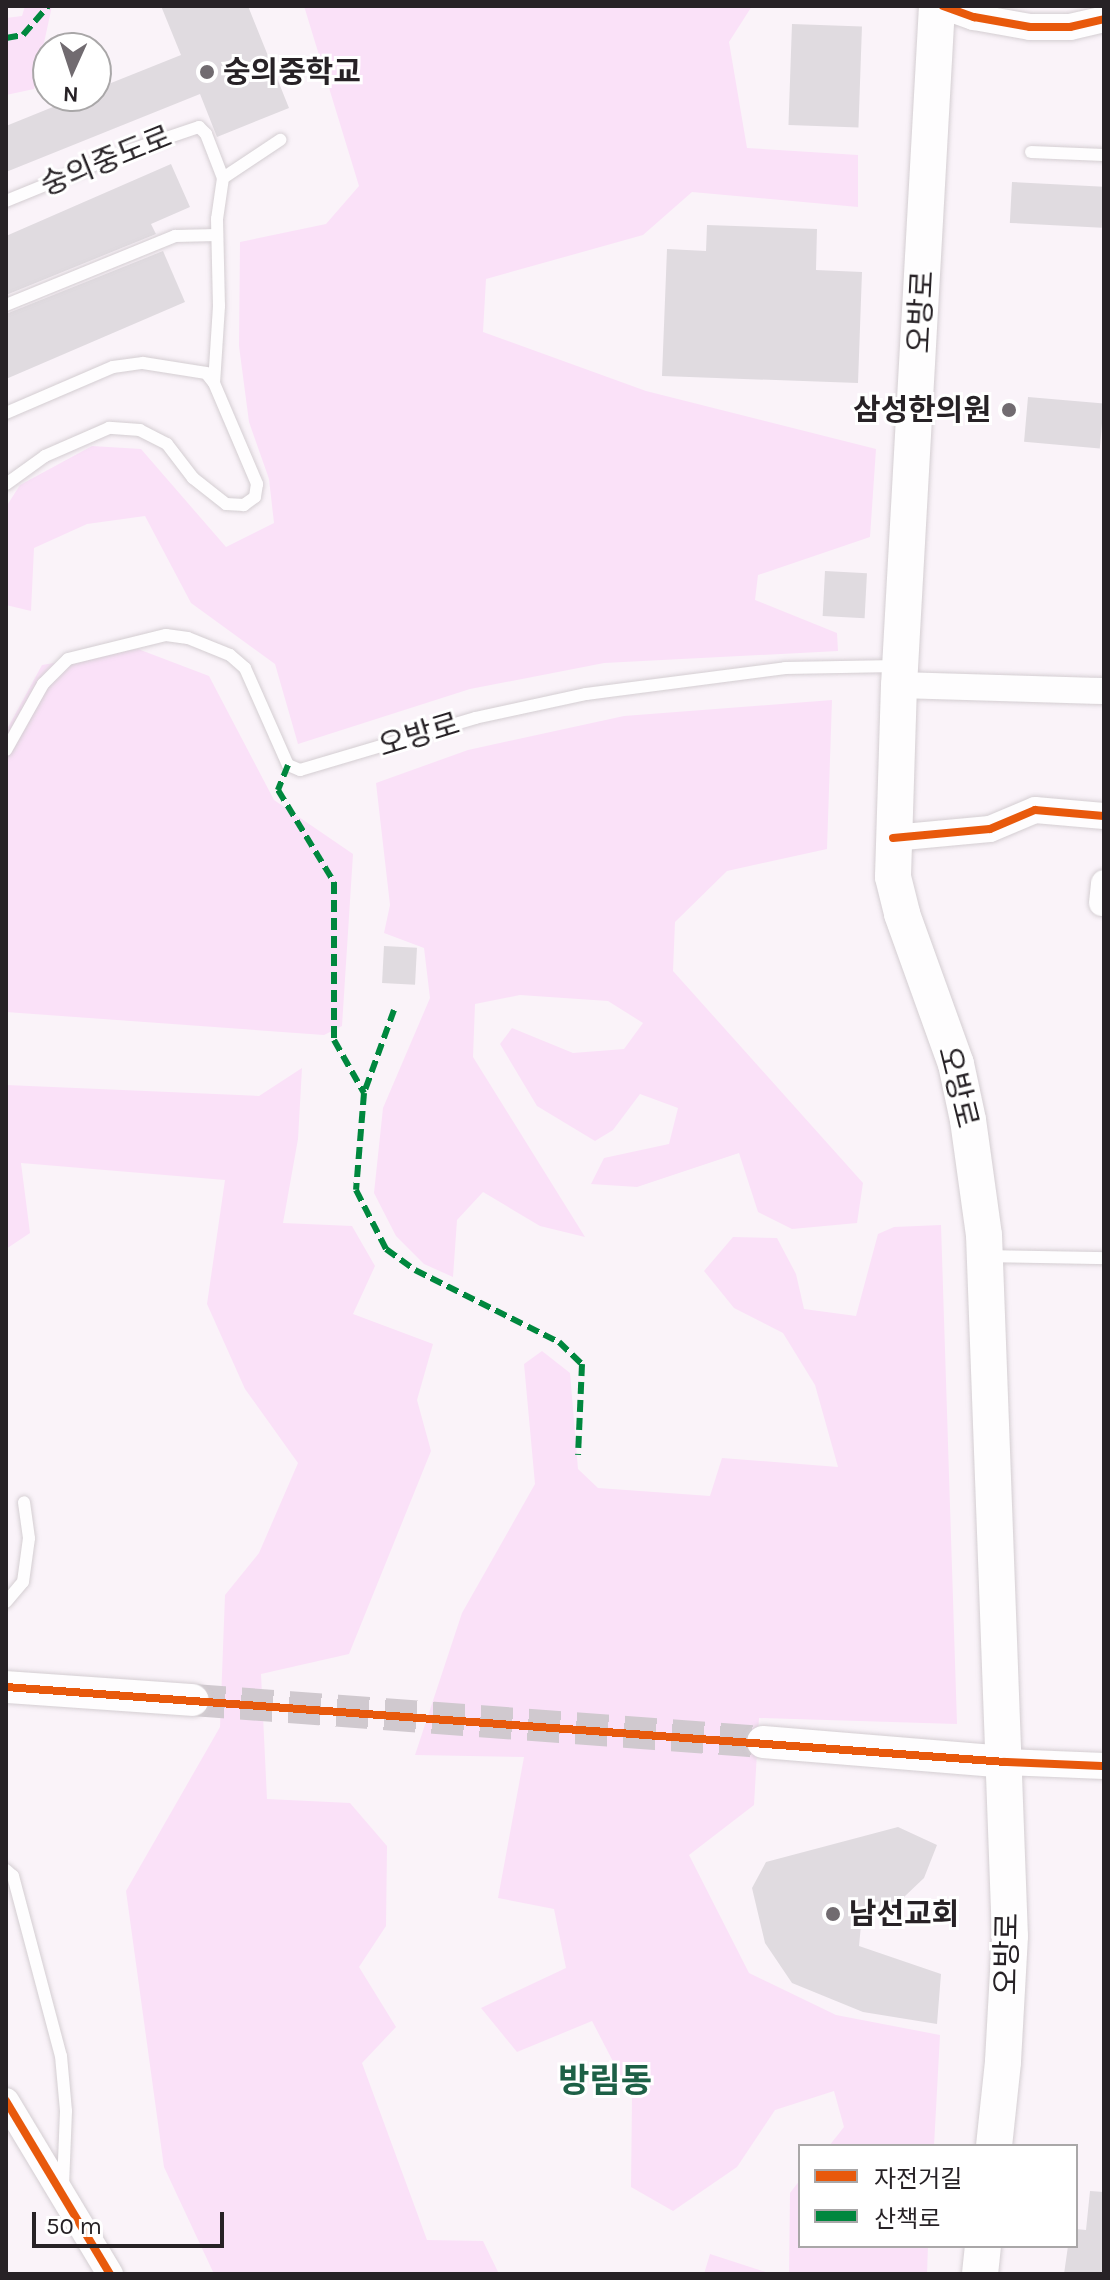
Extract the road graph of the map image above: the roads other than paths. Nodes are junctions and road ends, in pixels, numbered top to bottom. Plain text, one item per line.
1 (940, 6) edge
2 (1104, 19) edge
3 (280, 140) dead end
4 (1031, 152) dead end
5 (1104, 155) edge
6 (223, 178) junction
7 (6, 201) edge
8 (217, 235) junction
9 (6, 305) edge
10 (214, 383) junction
11 (6, 413) edge
12 (6, 484) edge
13 (900, 675) junction
14 (1104, 691) edge
15 (6, 750) edge
16 (1104, 816) edge
17 (893, 838) junction
18 (985, 1256) junction
19 (1104, 1258) edge
20 (24, 1502) dead end
21 (6, 1602) edge
22 (6, 1687) edge
23 (193, 1700) tunnel mouth
24 (763, 1742) tunnel mouth
25 (1005, 1762) junction
26 (1104, 1766) edge
27 (6, 1870) edge
28 (6, 2101) edge
29 (994, 2144) edge
30 (62, 2199) junction
31 (983, 2248) edge
32 (110, 2274) edge
33 (980, 2274) edge

1 - 2 street, 오방로
1 - 13 main road, 오방로
3 - 6 lane
4 - 5 lane
6 - 7 lane, 숭의중도로
6 - 8 lane, 숭의중도로
8 - 9 lane
8 - 10 lane, 숭의중도로
10 - 11 lane
10 - 12 lane
13 - 14 street, 오방로
13 - 15 lane, 오방로
13 - 17 main road, 오방로
16 - 17 street
17 - 18 main road, 오방로
18 - 19 lane
18 - 25 main road, 오방로
20 - 21 lane
22 - 23 street
24 - 25 street
25 - 26 street
25 - 29 main road, 오방로
27 - 30 lane
28 - 30 street
30 - 32 street
31 - 33 main road

